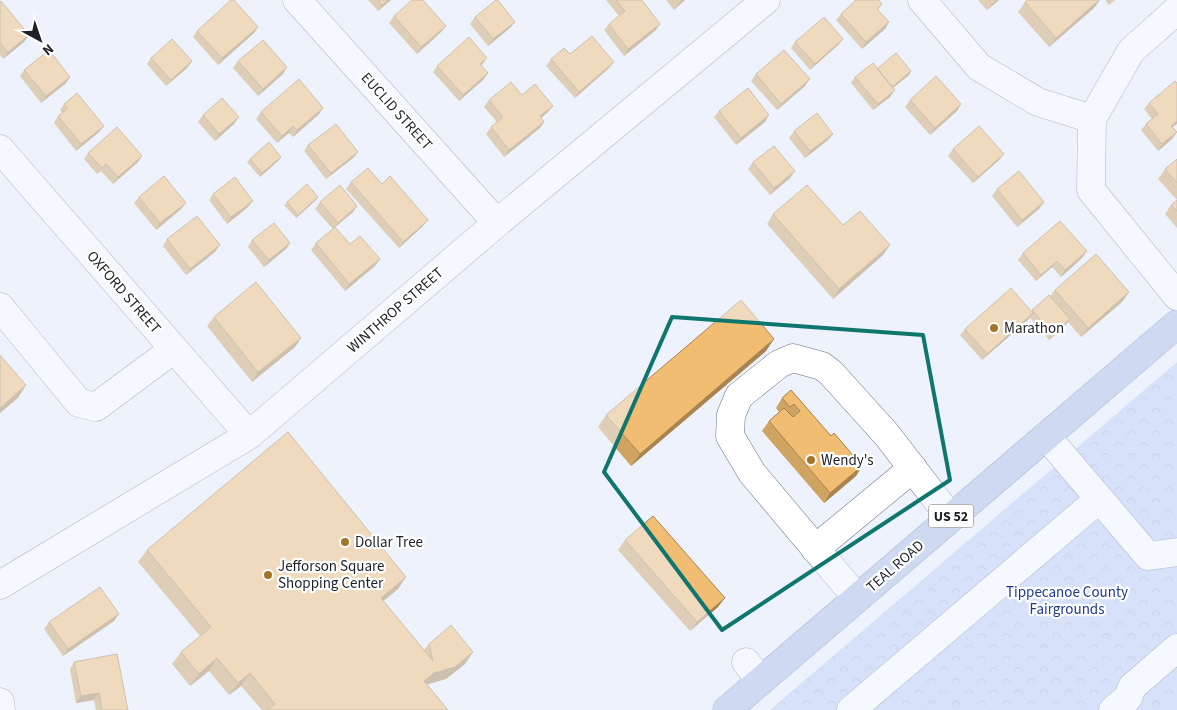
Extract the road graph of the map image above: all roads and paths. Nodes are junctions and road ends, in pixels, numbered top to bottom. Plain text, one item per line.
1 (298, 0) edge
2 (766, 0) edge
3 (922, 0) edge
4 (1177, 10) edge
5 (1092, 119) junction
6 (0, 149) edge
7 (497, 223) junction
8 (1177, 296) edge
9 (0, 306) edge
10 (1177, 324) edge
11 (174, 349) junction
12 (249, 435) junction
13 (1046, 436) junction
14 (913, 468) junction
15 (1098, 500) junction
16 (950, 517) junction
17 (815, 548) junction
18 (1177, 552) edge
19 (0, 585) edge
20 (857, 598) junction
21 (1177, 648) edge
22 (0, 702) edge
23 (1, 710) edge
24 (727, 710) edge
25 (851, 710) edge
26 (1114, 710) edge

1 - 7 street, EUCLID STREET
2 - 7 street, WINTHROP STREET
3 - 5 street
4 - 5 street
5 - 8 street
6 - 11 street, OXFORD STREET
7 - 12 street, WINTHROP STREET
9 - 11 street
10 - 13 main road, TEAL ROAD / US 52
11 - 12 street, OXFORD STREET
12 - 19 street, WINTHROP STREET
13 - 15 street
13 - 16 main road, TEAL ROAD / US 52
14 - 16 street
14 - 17 street
14 - 17 street
15 - 18 street
15 - 25 street
16 - 20 main road, TEAL ROAD / US 52
17 - 20 street
20 - 24 main road, TEAL ROAD / US 52
21 - 26 street
22 - 23 street

